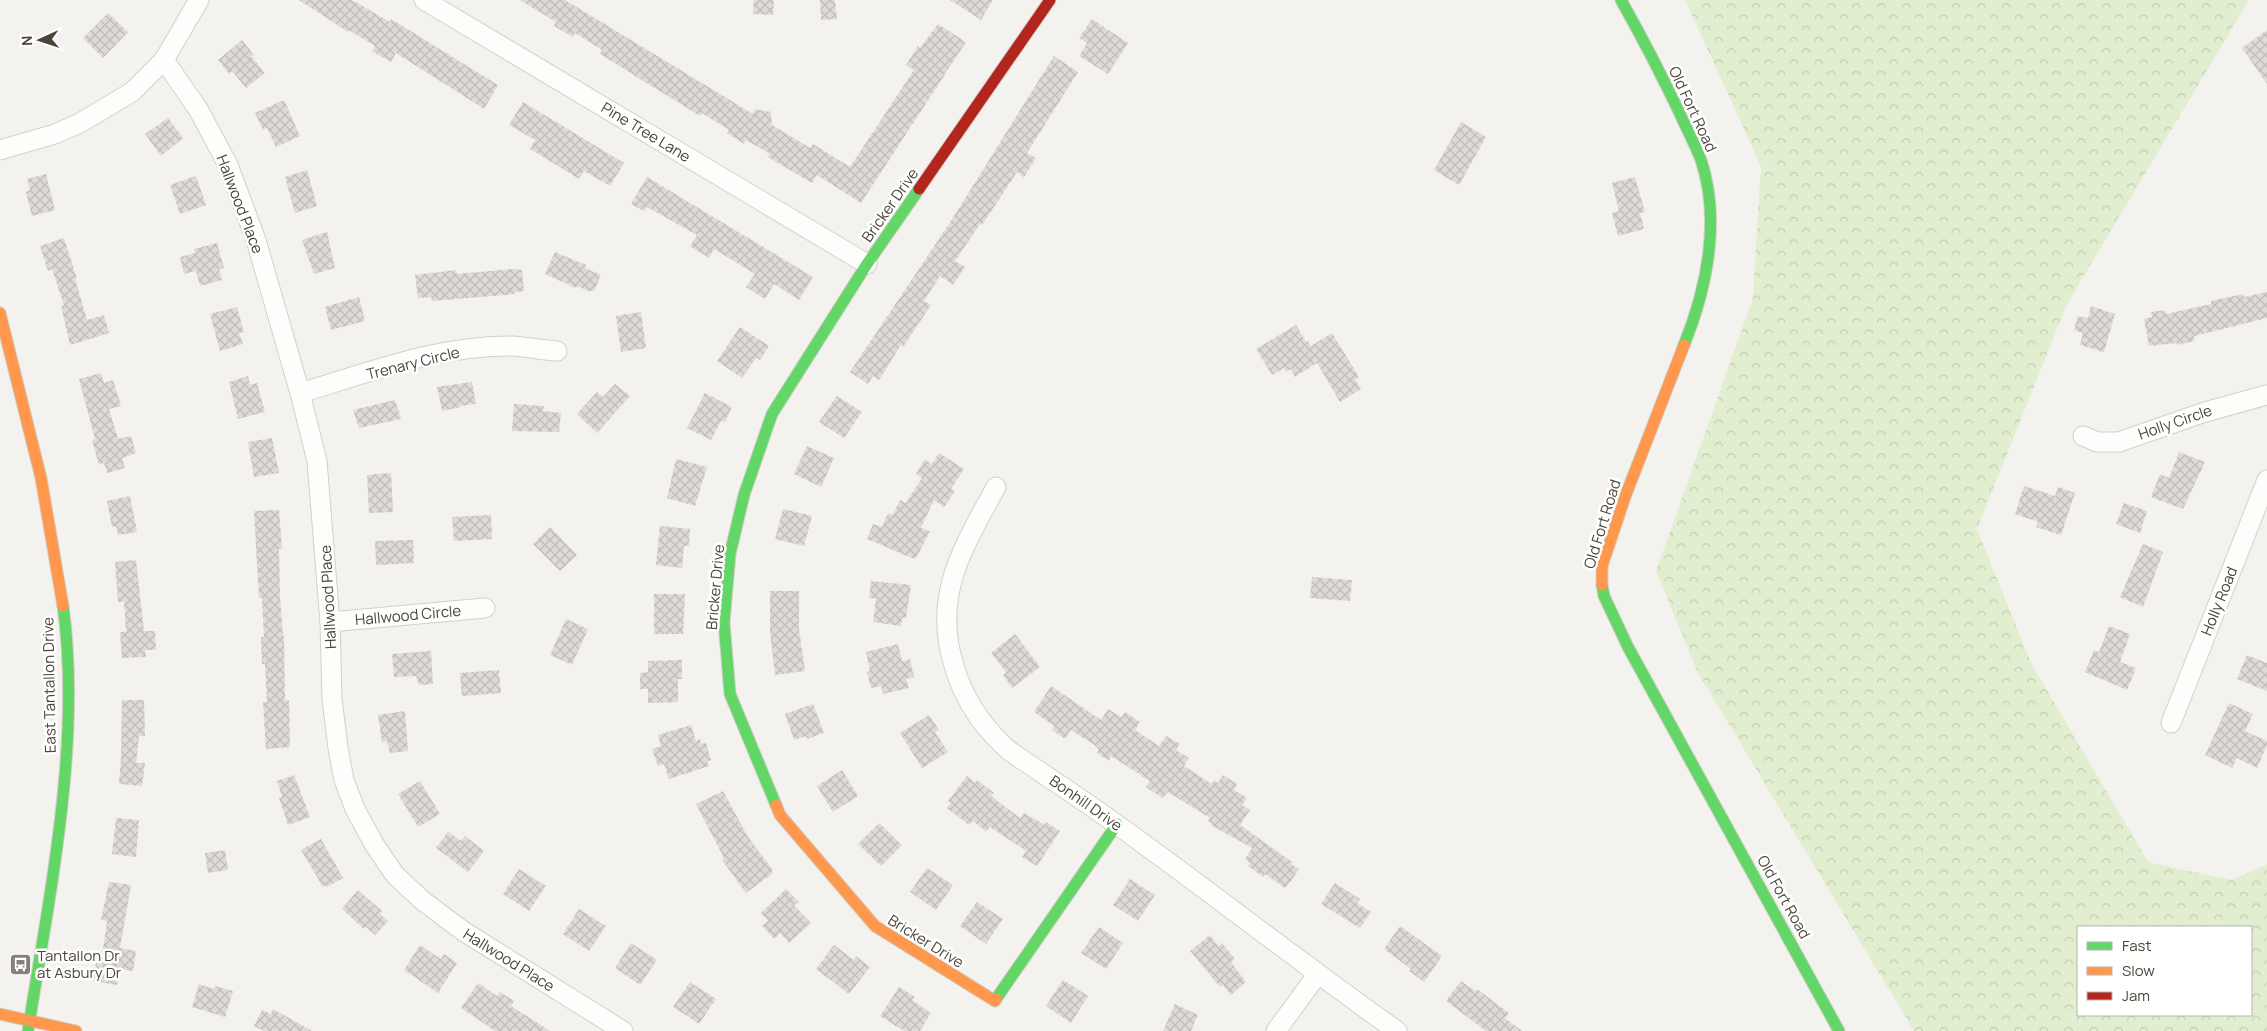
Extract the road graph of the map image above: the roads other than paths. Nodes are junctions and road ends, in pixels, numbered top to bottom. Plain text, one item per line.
1 (199, 0) edge
2 (424, 0) edge
3 (1050, 0) edge
4 (1621, 0) edge
5 (164, 60) junction
6 (0, 150) edge
7 (868, 264) junction
8 (0, 314) edge
9 (557, 352) dead end
10 (300, 393) junction
11 (2267, 394) edge
12 (2083, 436) dead end
13 (2267, 480) edge
14 (996, 487) dead end
15 (485, 608) dead end
16 (330, 622) junction
17 (2171, 723) dead end
18 (1117, 824) junction
19 (1317, 975) junction
20 (0, 1014) edge
21 (29, 1025) edge
22 (76, 1031) edge
23 (623, 1031) edge
24 (1276, 1031) edge
25 (1398, 1031) edge
26 (1839, 1031) edge

1 - 5 street
2 - 7 street, Pine Tree Lane
3 - 7 street, Bricker Drive
4 - 26 street, Old Fort Road
5 - 6 street
5 - 10 street, Hallwood Place
7 - 18 street, Bricker Drive
8 - 21 street, East Tantallon Drive
9 - 10 street, Trenary Circle
10 - 16 street, Hallwood Place
11 - 12 street, Holly Circle
13 - 17 street, Holly Road
14 - 18 street, Bonhill Drive
15 - 16 street, Hallwood Circle
16 - 23 street, Hallwood Place
18 - 19 street, Bonhill Drive
19 - 24 street
19 - 25 street, Bonhill Drive
20 - 21 street
21 - 22 street

